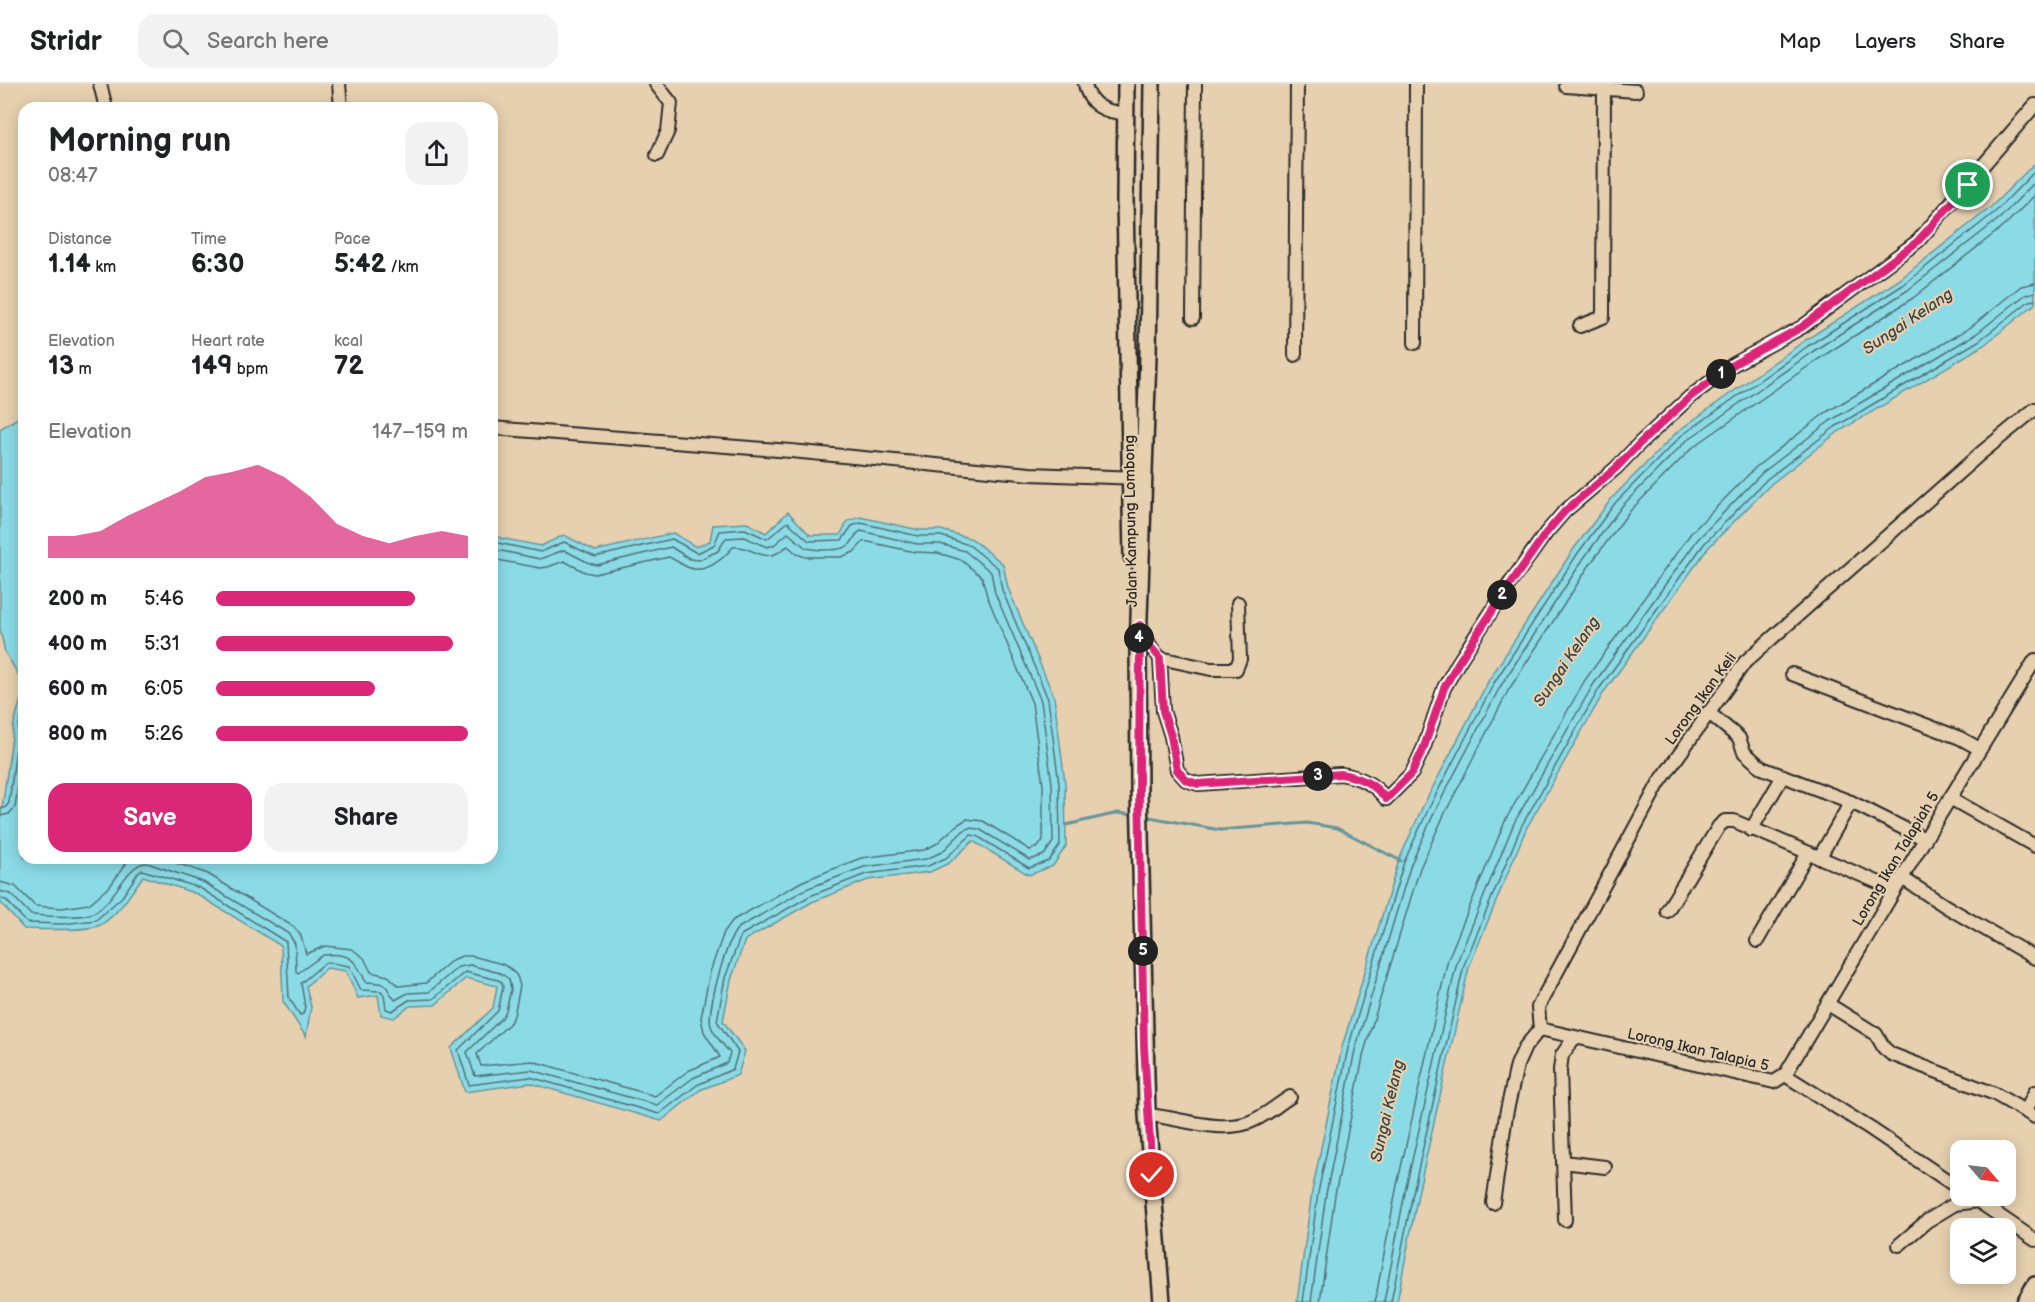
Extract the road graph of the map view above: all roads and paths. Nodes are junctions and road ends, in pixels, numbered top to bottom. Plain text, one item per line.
1 (100, 84) edge
2 (339, 84) edge
3 (656, 84) edge
4 (1086, 84) edge
5 (1126, 84) edge
6 (1152, 84) edge
7 (1195, 84) edge
8 (1297, 84) edge
9 (1416, 84) edge
10 (1566, 86) dead end
11 (1604, 87) edge
12 (1636, 91) dead end
13 (104, 102) edge
14 (340, 102) edge
15 (2035, 105) edge
16 (1126, 112) junction
17 (657, 155) dead end
18 (1193, 318) dead end
19 (1580, 326) dead end
20 (1415, 343) dead end
21 (1295, 355) dead end
22 (2035, 409) edge
23 (498, 428) edge
24 (1137, 478) junction
25 (1238, 603) dead end
26 (1140, 625) junction
27 (1138, 647) junction
28 (1160, 658) junction
29 (2035, 660) edge
30 (1792, 674) dead end
31 (1708, 712) junction
32 (1980, 749) junction
33 (1783, 776) junction
34 (1950, 798) junction
35 (1851, 802) junction
36 (1751, 830) junction
37 (1925, 839) junction
38 (2035, 846) edge
39 (1814, 856) junction
40 (1901, 880) junction
41 (1667, 910) dead end
42 (1757, 940) dead end
43 (2035, 958) edge
44 (1828, 1004) junction
45 (1540, 1029) junction
46 (1574, 1038) junction
47 (1785, 1076) junction
48 (2035, 1092) edge
49 (1290, 1097) dead end
50 (2031, 1114) edge
51 (1147, 1115) junction
52 (1563, 1162) junction
53 (1605, 1167) dead end
54 (1950, 1183) edge
55 (1493, 1203) dead end
56 (1952, 1206) edge
57 (1986, 1206) edge
58 (1565, 1220) dead end
59 (2035, 1240) edge
60 (1899, 1245) dead end
61 (2034, 1287) edge
62 (1162, 1302) edge
63 (2025, 1302) edge

1 - 13 street
2 - 14 street
3 - 17 street
4 - 16 street
5 - 16 street, Jalan Kampung Lombong
6 - 24 street, Jalan Kampung Lombong
7 - 18 street
8 - 21 street
9 - 20 street
10 - 11 street
11 - 12 street
11 - 19 street
15 - 28 street
16 - 24 street, Jalan Kampung Lombong
22 - 31 street, Lorong Ikan Keli
23 - 24 street
24 - 26 street, Jalan Kampung Lombong
24 - 27 street, Jalan Kampung Lombong
25 - 28 street
26 - 27 street, Jalan Kampung Lombong
26 - 28 street
27 - 51 street
29 - 32 street, Lorong Ikan Talapiah 5
30 - 32 street
31 - 33 street
31 - 45 street, Lorong Ikan Keli
32 - 34 street, Lorong Ikan Talapiah 5
33 - 35 street
33 - 36 street
34 - 37 street, Lorong Ikan Talapiah 5
34 - 38 street
35 - 37 street
35 - 39 street
36 - 39 street
36 - 41 street
37 - 40 street, Lorong Ikan Talapiah 5
39 - 40 street
39 - 42 street
40 - 43 street
40 - 44 street, Lorong Ikan Talapiah 5
44 - 47 street, Lorong Ikan Talapiah 5
44 - 50 street
45 - 46 street, Lorong Ikan Talapia 5
45 - 55 street
46 - 47 street, Lorong Ikan Talapia 5
46 - 52 street
47 - 54 street, Lorong Ikan Talapia 5
48 - 50 street
49 - 51 street
51 - 62 street
52 - 53 street
52 - 58 street
56 - 60 street
57 - 59 street
61 - 63 street

